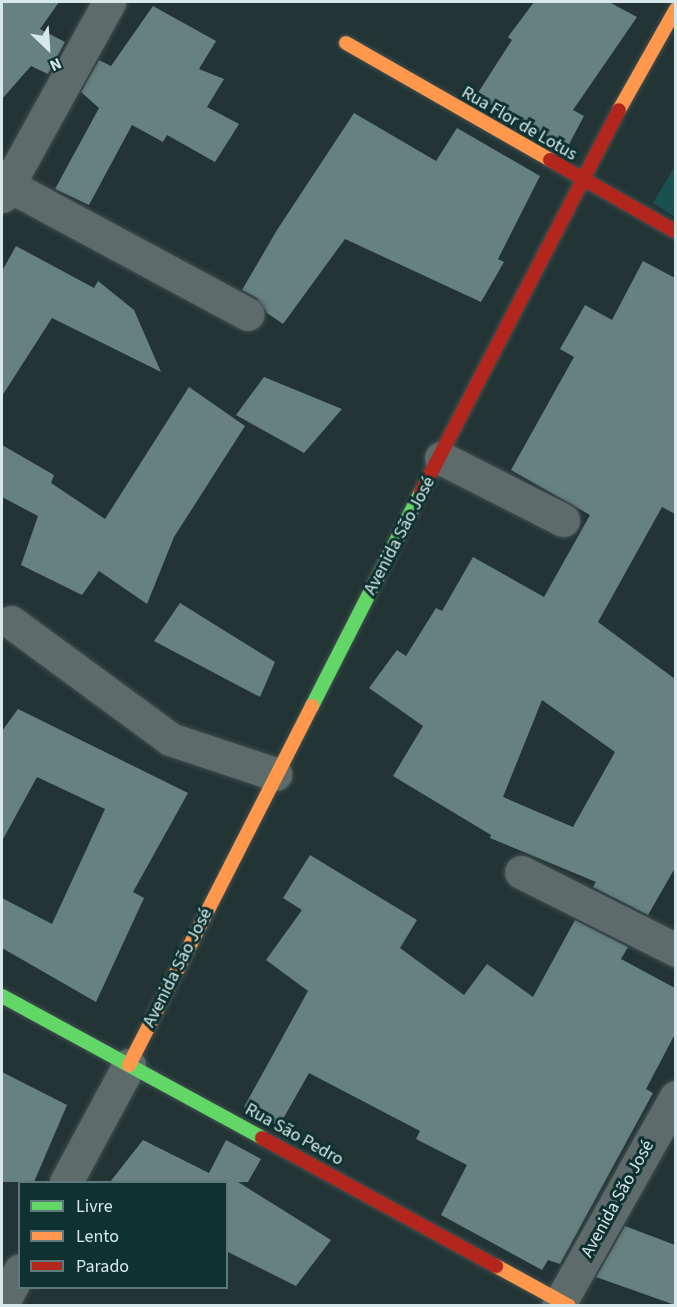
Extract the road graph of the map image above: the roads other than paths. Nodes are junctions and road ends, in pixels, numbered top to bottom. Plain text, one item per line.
1 (109, 2) edge
2 (675, 9) edge
3 (346, 43) dead end
4 (580, 180) junction
5 (5, 191) edge
6 (675, 232) edge
7 (248, 314) dead end
8 (441, 458) junction
9 (563, 520) dead end
10 (11, 622) dead end
11 (275, 774) junction
12 (521, 872) dead end
13 (675, 950) edge
14 (2, 996) edge
15 (129, 1065) junction
16 (675, 1096) edge
17 (67, 1181) edge
18 (18, 1274) edge
19 (2, 1304) edge
20 (562, 1304) edge

1 - 5 street
2 - 4 street, Avenida São José
3 - 4 street, Rua Flor de Lotus
4 - 6 street, Rua Flor de Lotus
4 - 8 street, Avenida São José
5 - 7 street
8 - 9 street
8 - 11 street, Avenida São José
10 - 11 street
11 - 15 street, Avenida São José
12 - 13 street
14 - 15 street, Rua São Pedro
15 - 17 street
15 - 20 street, Rua São Pedro
16 - 20 street, Avenida São José
18 - 19 street

